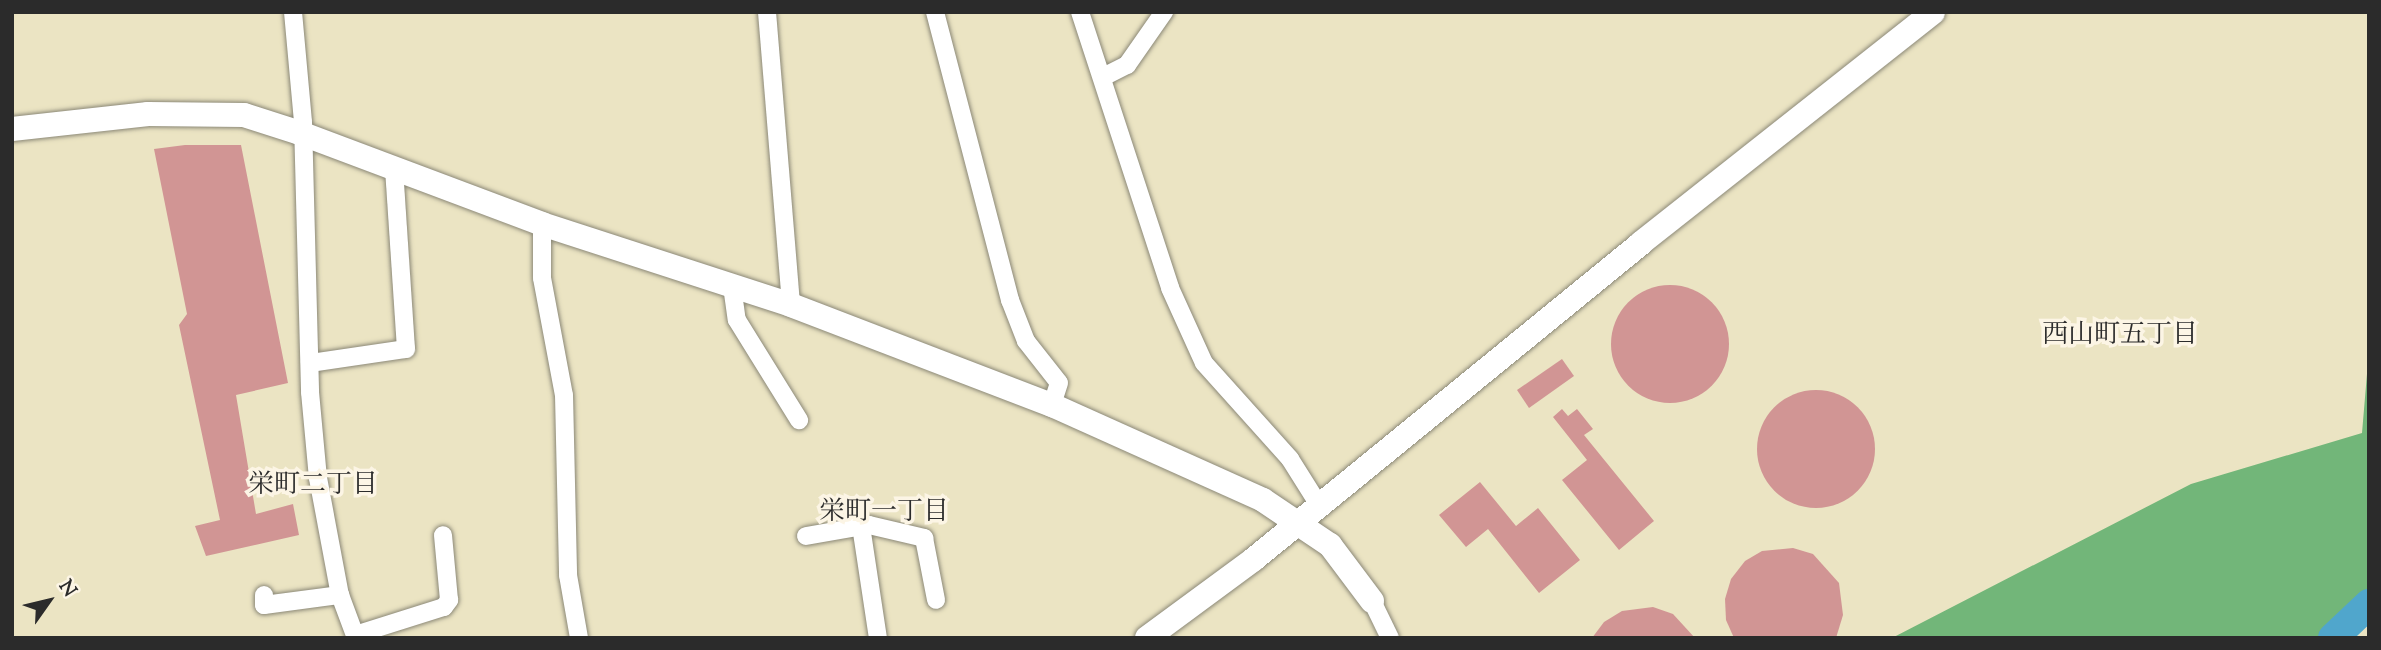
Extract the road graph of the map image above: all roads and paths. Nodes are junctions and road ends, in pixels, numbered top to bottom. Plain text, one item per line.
1 (293, 12) edge
2 (767, 12) edge
3 (935, 12) edge
4 (1080, 12) edge
5 (1164, 12) edge
6 (1933, 12) edge
7 (1105, 76) junction
8 (12, 130) edge
9 (300, 133) junction
10 (394, 170) junction
11 (542, 224) junction
12 (732, 286) junction
13 (791, 305) junction
14 (310, 363) junction
15 (1052, 405) junction
16 (799, 421) dead end
17 (1319, 505) junction
18 (1297, 523) junction
19 (861, 526) junction
20 (443, 535) dead end
21 (806, 536) dead end
22 (264, 595) dead end
23 (340, 595) junction
24 (936, 600) dead end
25 (1371, 601) joint
26 (356, 636) edge
27 (579, 638) edge
28 (878, 638) edge
29 (1147, 638) edge
30 (1391, 638) edge

1 - 9 street
2 - 13 street
3 - 15 street
4 - 7 street
5 - 7 street
6 - 17 street
7 - 17 street
8 - 9 street
9 - 10 street
9 - 14 street
10 - 11 street
10 - 14 street
11 - 12 street
11 - 27 street
12 - 13 street
12 - 16 street
13 - 15 street
14 - 23 street
15 - 18 street
17 - 18 street
18 - 25 street
18 - 29 street
19 - 21 street
19 - 24 street
19 - 28 street
20 - 26 street
22 - 23 street
23 - 26 street
25 - 30 street

